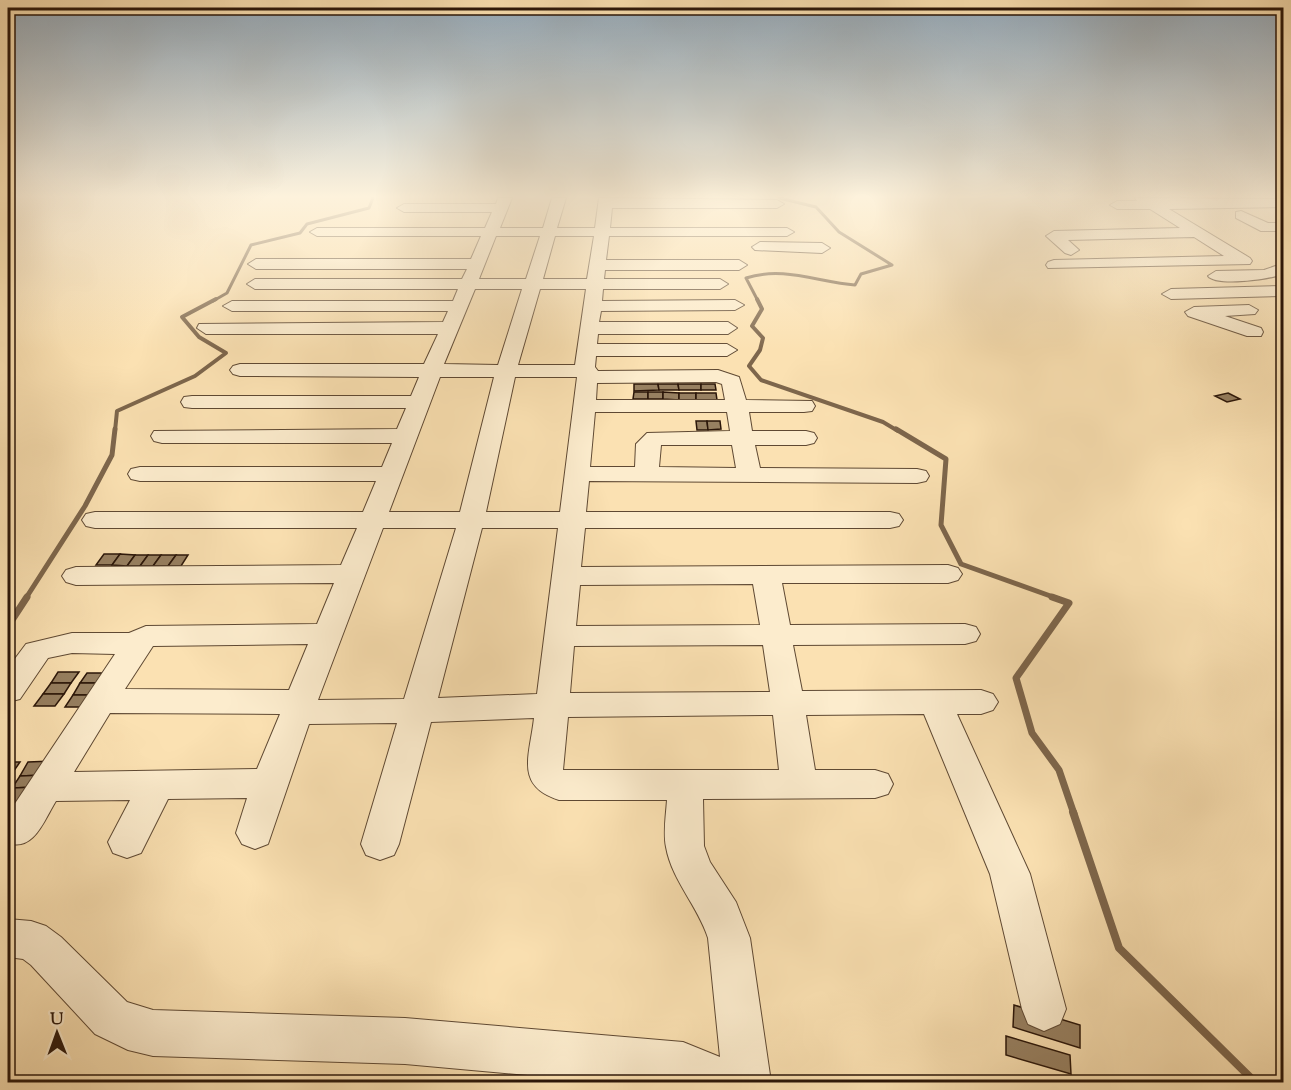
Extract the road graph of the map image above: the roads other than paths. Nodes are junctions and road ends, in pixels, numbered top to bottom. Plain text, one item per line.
1 (356, 249) edge
2 (483, 249) edge
3 (544, 249) edge
4 (600, 249) edge
5 (1059, 249) edge
6 (1168, 249) edge
7 (1223, 249) edge
8 (1061, 255) junction
9 (1242, 260) junction
10 (1108, 263) junction
11 (256, 264) dead end
12 (273, 264) junction
13 (345, 264) junction
14 (477, 264) junction
15 (598, 265) junction
16 (739, 265) dead end
17 (1279, 278) edge
18 (361, 284) junction
19 (469, 284) junction
20 (534, 284) junction
21 (595, 284) junction
22 (720, 284) dead end
23 (1239, 293) junction
24 (1172, 294) dead end
25 (735, 305) dead end
26 (232, 306) dead end
27 (346, 306) junction
28 (459, 306) junction
29 (592, 306) junction
30 (1254, 308) junction
31 (1226, 322) junction
32 (206, 328) dead end
33 (590, 328) junction
34 (728, 328) dead end
35 (1254, 332) dead end
36 (327, 334) junction
37 (447, 334) junction
38 (286, 341) dead end
39 (727, 350) dead end
40 (586, 366) junction
41 (507, 369) junction
42 (240, 370) dead end
43 (303, 370) junction
44 (432, 370) junction
45 (192, 402) dead end
46 (419, 402) junction
47 (585, 406) junction
48 (736, 406) junction
49 (804, 406) dead end
50 (162, 436) dead end
51 (406, 436) junction
52 (742, 437) junction
53 (806, 438) dead end
54 (140, 474) dead end
55 (391, 474) junction
56 (578, 474) junction
57 (647, 475) junction
58 (749, 475) junction
59 (917, 476) dead end
60 (573, 519) junction
61 (95, 520) dead end
62 (471, 520) junction
63 (890, 520) dead end
64 (374, 521) junction
65 (352, 573) junction
66 (948, 574) dead end
67 (766, 575) junction
68 (76, 576) dead end
69 (566, 576) junction
70 (328, 634) junction
71 (776, 634) junction
72 (965, 634) dead end
73 (559, 636) junction
74 (137, 644) junction
75 (8, 691) edge
76 (101, 700) junction
77 (935, 702) junction
78 (981, 702) dead end
79 (788, 703) junction
80 (552, 705) junction
81 (299, 707) junction
82 (417, 711) junction
83 (269, 783) junction
84 (799, 784) junction
85 (875, 784) dead end
86 (157, 785) junction
87 (685, 785) junction
88 (45, 787) junction
89 (17, 831) dead end
90 (255, 833) dead end
91 (128, 842) dead end
92 (380, 844) dead end
93 (8, 938) edge
94 (1044, 1009) dead end
95 (712, 1083) edge
96 (747, 1083) edge

1 - 13 street
2 - 14 street
3 - 20 street
4 - 15 street
5 - 8 street
6 - 8 street
7 - 9 street
8 - 10 street
9 - 10 street
9 - 17 street
10 - 17 street
11 - 12 street
12 - 13 street
12 - 18 street
13 - 14 street
14 - 19 street
15 - 16 street
15 - 21 street
17 - 23 street
17 - 30 street
18 - 19 street
18 - 27 street
19 - 20 street
19 - 28 street
20 - 21 street
20 - 41 street
21 - 22 street
21 - 29 street
23 - 24 street
23 - 30 street
25 - 29 street
26 - 27 street
27 - 28 street
27 - 36 street
28 - 37 street
29 - 33 street
30 - 31 street
30 - 31 street
31 - 35 street
32 - 36 street
33 - 34 street
33 - 40 street
36 - 37 street
36 - 38 street
36 - 43 street
37 - 44 street
39 - 40 street
40 - 41 street
40 - 47 street
40 - 48 street
41 - 44 street
41 - 62 street
42 - 43 street
43 - 44 street
44 - 46 street
45 - 46 street
46 - 51 street
47 - 48 street
47 - 56 street
48 - 49 street
48 - 52 street
50 - 51 street
51 - 55 street
52 - 53 street
52 - 57 street
52 - 58 street
54 - 55 street
55 - 64 street
56 - 57 street
56 - 60 street
57 - 58 street
58 - 59 street
60 - 62 street
60 - 63 street
60 - 69 street
61 - 64 street
62 - 64 street
62 - 82 street
64 - 65 street
65 - 68 street
65 - 70 street
66 - 67 street
67 - 69 street
67 - 71 street
69 - 73 street
70 - 74 street
70 - 81 street
71 - 72 street
71 - 73 street
71 - 79 street
73 - 80 street
74 - 75 street
74 - 76 street
76 - 81 street
76 - 88 street
77 - 78 street
77 - 79 street
77 - 94 street
79 - 80 street
79 - 84 street
80 - 82 street
80 - 87 street
81 - 82 street
81 - 83 street
82 - 92 street
83 - 86 street
83 - 90 street
84 - 85 street
84 - 87 street
86 - 88 street
86 - 91 street
87 - 96 street
88 - 89 street
93 - 95 street

